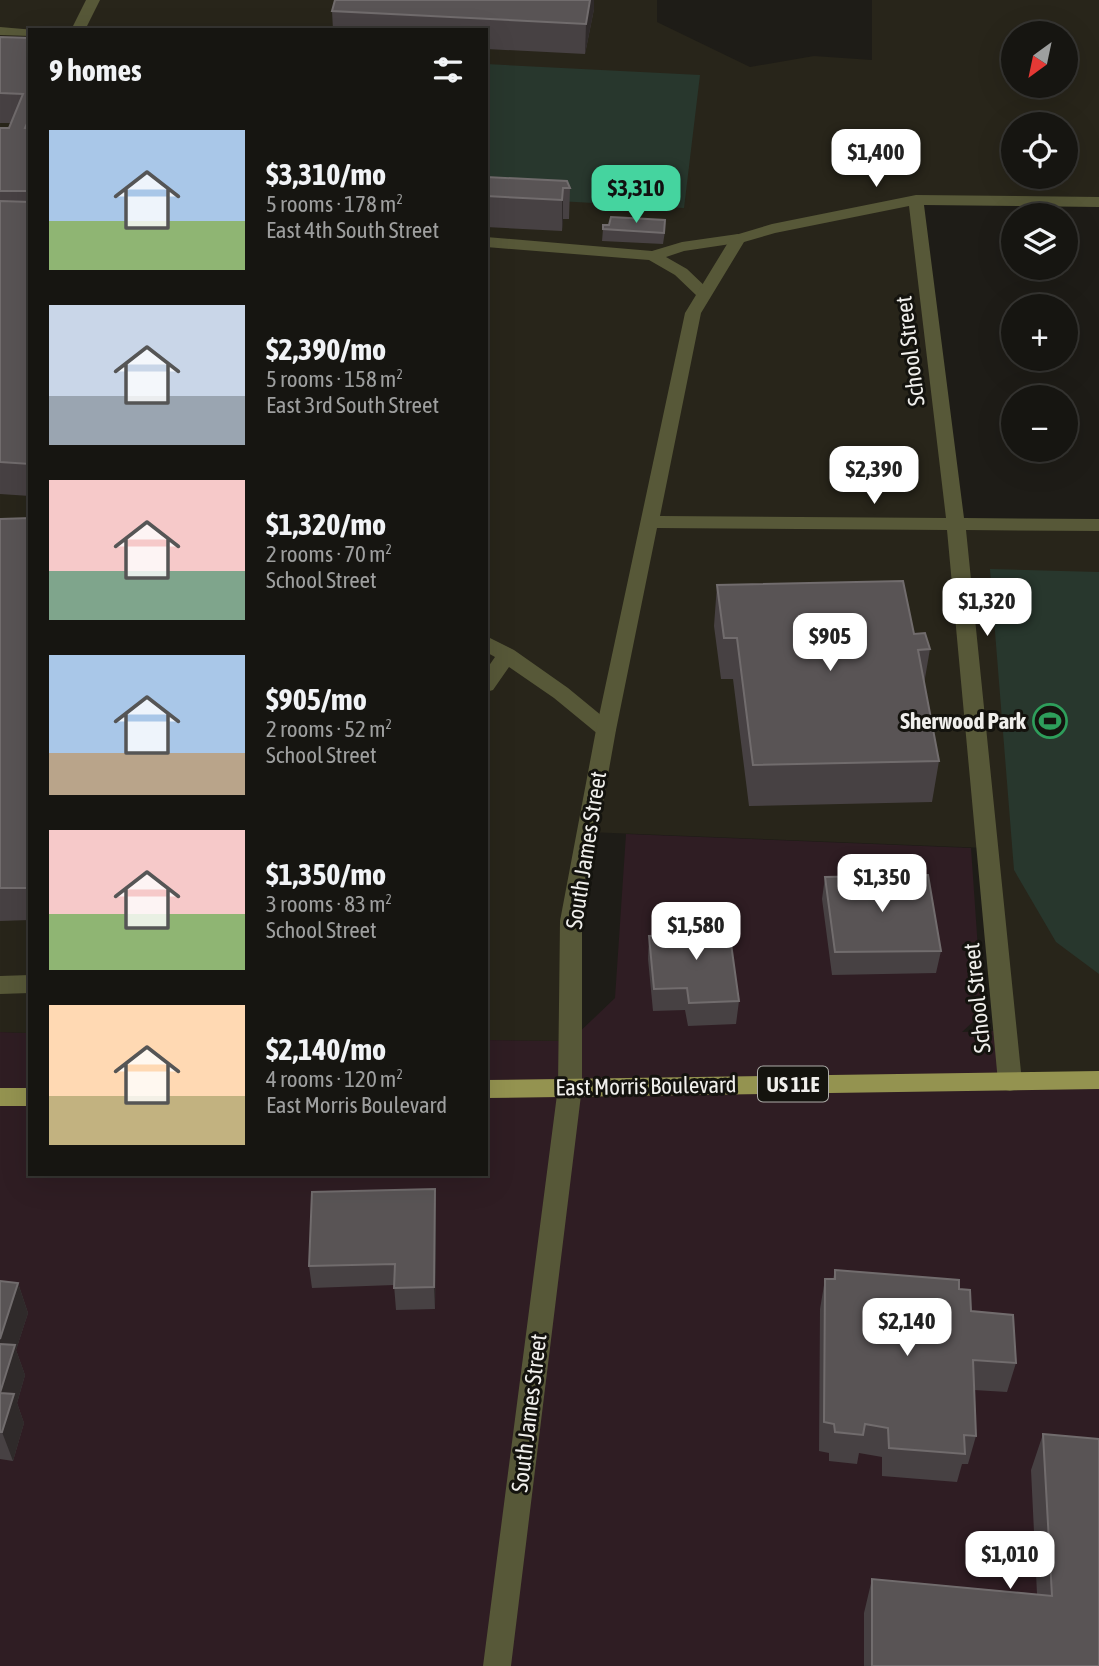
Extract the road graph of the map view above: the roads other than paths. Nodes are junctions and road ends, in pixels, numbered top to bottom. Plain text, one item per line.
1 (93, 0) edge
2 (79, 28) edge
3 (0, 31) edge
4 (28, 32) edge
5 (916, 200) junction
6 (1099, 202) edge
7 (738, 239) junction
8 (488, 242) edge
9 (653, 256) junction
10 (703, 293) junction
11 (648, 522) junction
12 (1099, 525) edge
13 (956, 526) junction
14 (488, 643) edge
15 (507, 655) junction
16 (488, 682) edge
17 (606, 730) junction
18 (28, 984) edge
19 (0, 985) edge
20 (1099, 1080) edge
21 (1010, 1082) junction
22 (570, 1087) junction
23 (488, 1088) edge
24 (0, 1097) edge
25 (28, 1097) edge
26 (497, 1666) edge

1 - 2 street
3 - 4 street
5 - 6 street
5 - 7 street
5 - 13 street, School Street
7 - 9 street
7 - 10 street, South James Street
8 - 9 street
9 - 10 street
10 - 11 street, South James Street
11 - 13 street
11 - 17 street, South James Street
12 - 13 street
13 - 21 street, School Street
14 - 15 street
15 - 16 street
15 - 17 street
17 - 22 street, South James Street
18 - 19 street
20 - 21 main road, East Morris Boulevard / US 11E
21 - 22 main road, East Morris Boulevard / US 11E
22 - 23 main road, East Morris Boulevard / US 11E
22 - 26 street, South James Street
24 - 25 main road

